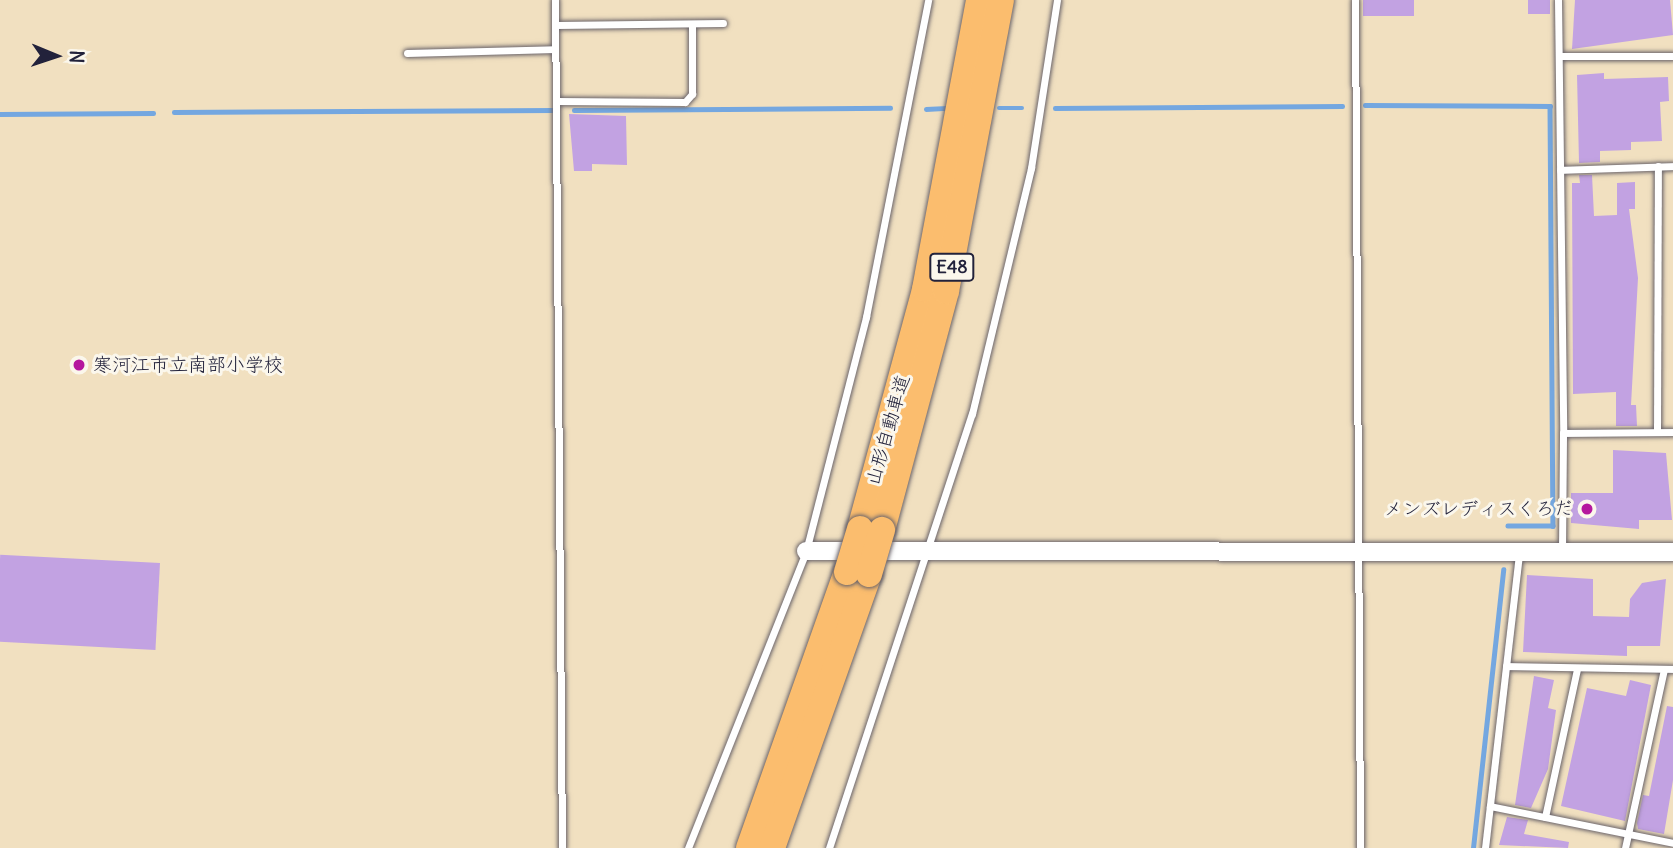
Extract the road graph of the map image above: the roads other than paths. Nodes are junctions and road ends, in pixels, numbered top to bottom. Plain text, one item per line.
1 (555, 0) edge
2 (928, 0) edge
3 (979, 0) edge
4 (1001, 0) edge
5 (1057, 0) edge
6 (1355, 0) edge
7 (1558, 0) edge
8 (723, 23) dead end
9 (692, 24) junction
10 (556, 25) junction
11 (555, 50) junction
12 (407, 53) dead end
13 (1559, 56) junction
14 (1673, 56) edge
15 (556, 101) junction
16 (1658, 166) junction
17 (1673, 166) edge
18 (1560, 170) junction
19 (1657, 432) junction
20 (1673, 432) edge
21 (1563, 433) junction
22 (871, 530) junction
23 (1519, 550) junction
24 (806, 551) junction
25 (930, 551) junction
26 (1562, 551) junction
27 (1358, 552) junction
28 (1673, 552) edge
29 (858, 573) junction
30 (1506, 666) junction
31 (1577, 669) junction
32 (1664, 669) junction
33 (1673, 669) edge
34 (1490, 806) junction
35 (1545, 817) junction
36 (1628, 834) junction
37 (1673, 843) edge
38 (562, 848) edge
39 (688, 848) edge
40 (749, 848) edge
41 (772, 848) edge
42 (829, 848) edge
43 (1360, 848) edge
44 (1485, 848) edge
45 (1625, 848) edge

1 - 10 lane
2 - 24 lane
3 - 22 highway, 山形自動車道 / E48
4 - 22 highway, 山形自動車道 / E48
5 - 25 lane
6 - 27 lane
7 - 13 lane
8 - 9 lane
9 - 10 lane
9 - 15 lane
10 - 11 lane
11 - 12 lane
11 - 15 lane
13 - 14 lane
13 - 18 lane
15 - 38 lane
16 - 17 lane
16 - 18 lane
16 - 19 lane
18 - 21 lane
19 - 20 lane
19 - 21 lane
21 - 26 lane
22 - 29 highway, 山形自動車道 / E48, bridge
23 - 26 street
23 - 27 street
23 - 30 lane
24 - 25 street
24 - 39 lane
25 - 27 street
25 - 42 lane
26 - 28 street
27 - 43 lane
29 - 40 highway, 山形自動車道 / E48
29 - 41 highway, 山形自動車道 / E48
30 - 31 lane
30 - 34 lane
31 - 32 lane
31 - 35 lane
32 - 33 lane
32 - 36 lane
34 - 35 lane
34 - 44 lane
35 - 36 lane
36 - 37 lane
36 - 45 lane

